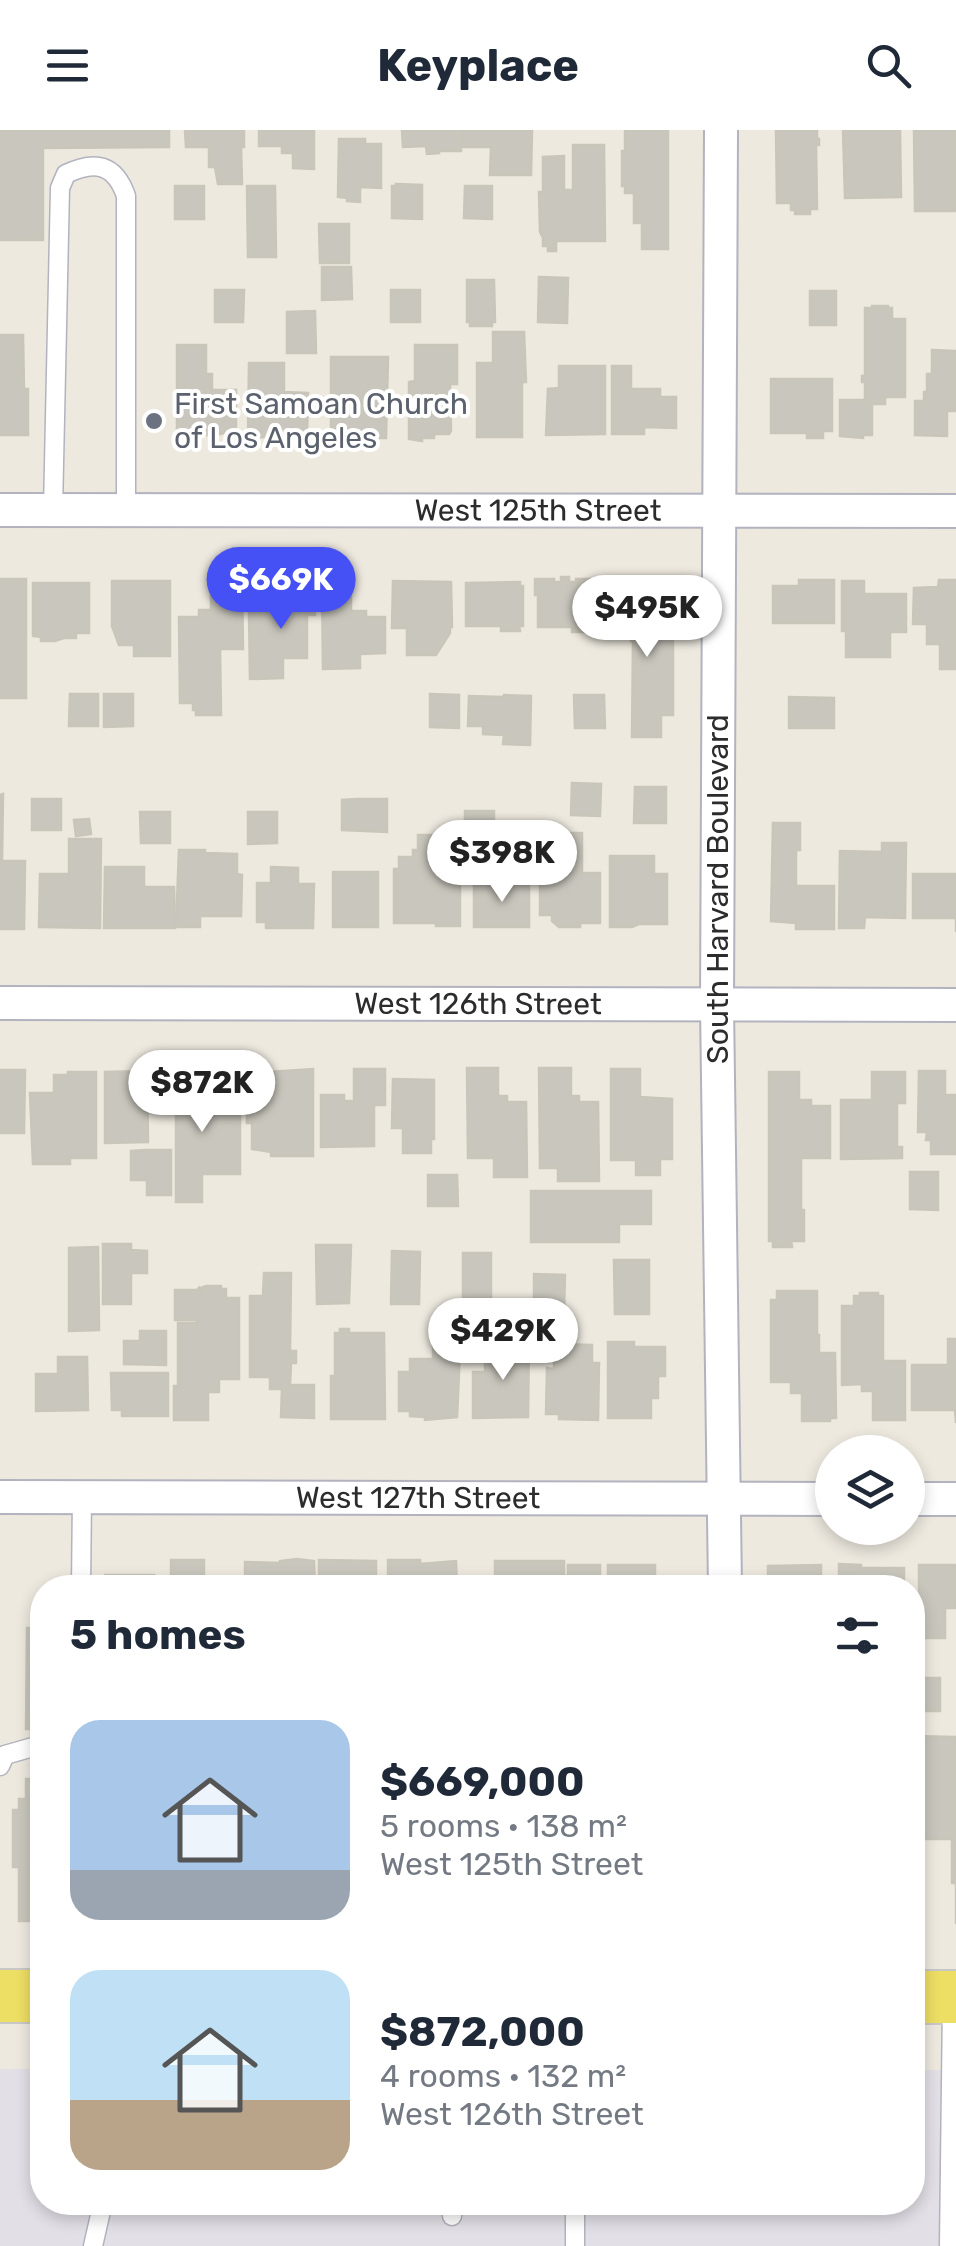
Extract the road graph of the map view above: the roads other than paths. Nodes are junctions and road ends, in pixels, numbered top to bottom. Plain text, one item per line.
1 (721, 130) edge
2 (0, 510) edge
3 (53, 510) junction
4 (126, 510) junction
5 (718, 510) junction
6 (956, 511) edge
7 (0, 1004) edge
8 (717, 1005) junction
9 (956, 1005) edge
10 (0, 1497) edge
11 (82, 1497) junction
12 (956, 1498) edge
13 (726, 1499) junction
14 (815, 1499) edge
15 (925, 1499) edge
16 (81, 1575) edge
17 (725, 1575) edge
18 (30, 1748) edge
19 (0, 1766) edge
20 (0, 1984) edge
21 (0, 1996) edge
22 (30, 1996) edge
23 (940, 1997) edge
24 (953, 2122) edge
25 (101, 2215) edge
26 (575, 2215) edge
27 (93, 2246) edge
28 (575, 2246) edge
29 (949, 2246) edge

1 - 5 street, South Harvard Boulevard
2 - 3 street, West 125th Street
3 - 4 street, West 125th Street
3 - 4 lane
4 - 5 street, West 125th Street
5 - 6 street, West 125th Street
5 - 8 street, South Harvard Boulevard
7 - 8 street, West 126th Street
8 - 9 street, West 126th Street
8 - 13 street, South Harvard Boulevard
10 - 11 street, West 127th Street
11 - 13 street, West 127th Street
11 - 16 lane
12 - 15 street
13 - 14 street, West 127th Street
13 - 17 street, South Harvard Boulevard
18 - 19 lane
20 - 21 lane
21 - 22 main road
23 - 24 lane
24 - 29 lane
25 - 27 lane
26 - 28 lane

